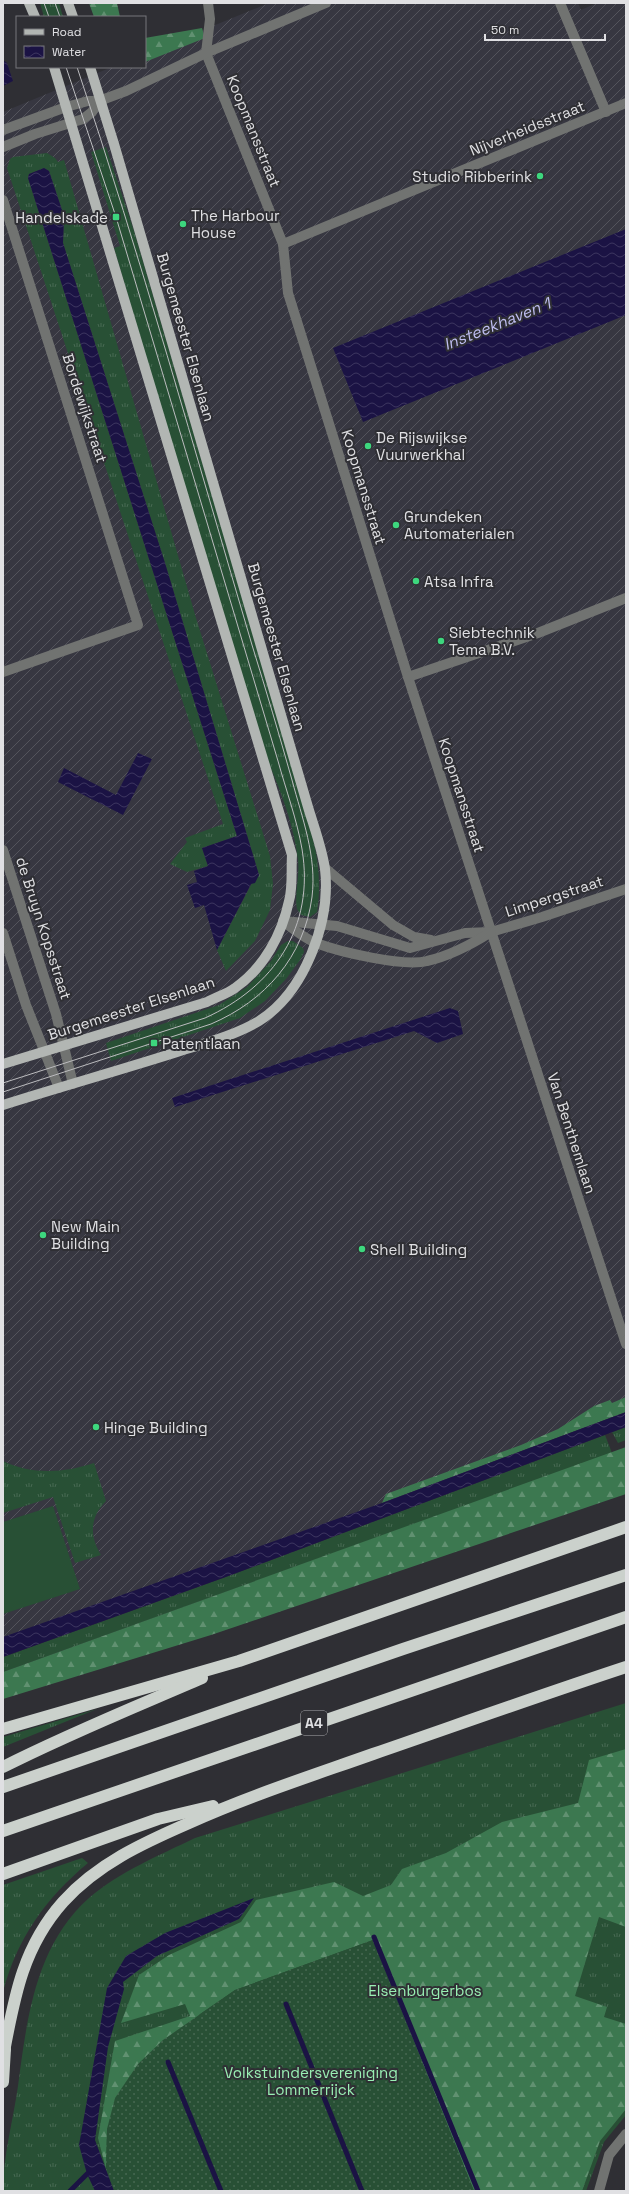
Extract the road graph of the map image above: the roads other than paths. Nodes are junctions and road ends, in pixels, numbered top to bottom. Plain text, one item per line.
1 (29, 3) edge
2 (68, 3) edge
3 (208, 3) edge
4 (326, 3) edge
5 (560, 3) edge
6 (35, 16) edge
7 (73, 16) edge
8 (206, 53) junction
9 (54, 68) edge
10 (90, 68) edge
11 (99, 101) junction
12 (626, 104) edge
13 (66, 107) junction
14 (606, 112) junction
15 (72, 123) junction
16 (3, 130) edge
17 (3, 147) edge
18 (3, 200) edge
19 (283, 244) junction
20 (626, 598) edge
21 (3, 672) edge
22 (408, 677) junction
23 (3, 850) edge
24 (325, 868) junction
25 (626, 889) edge
26 (283, 921) junction
27 (322, 923) junction
28 (490, 932) junction
29 (3, 933) edge
30 (435, 940) junction
31 (316, 943) junction
32 (63, 1045) junction
33 (44, 1051) junction
34 (3, 1064) edge
35 (73, 1084) junction
36 (59, 1088) junction
37 (3, 1105) edge
38 (626, 1344) edge
39 (626, 1527) edge
40 (626, 1575) edge
41 (626, 1617) edge
42 (239, 1661) junction
43 (626, 1668) edge
44 (3, 1729) edge
45 (3, 1767) edge
46 (3, 1787) edge
47 (243, 1799) junction
48 (3, 1831) edge
49 (3, 1874) edge
50 (6, 2042) junction
51 (3, 2057) edge
52 (3, 2082) edge
53 (626, 2134) edge
54 (599, 2191) edge

1 - 6 main road
2 - 7 main road
3 - 8 street
4 - 8 street
5 - 14 street
8 - 11 street
8 - 19 street, Koopmansstraat
9 - 13 main road, Burgemeester Elsenlaan
10 - 11 main road, Burgemeester Elsenlaan
11 - 13 street
11 - 15 street
11 - 24 main road, Burgemeester Elsenlaan
12 - 14 street, Nijverheidsstraat
13 - 15 main road, Burgemeester Elsenlaan
13 - 16 street
14 - 19 street, Nijverheidsstraat
15 - 17 street
15 - 26 main road, Burgemeester Elsenlaan
18 - 21 street, Bordewijkstraat
19 - 22 street, Koopmansstraat
20 - 22 street
22 - 28 street, Koopmansstraat
23 - 32 street, de Bruyn Kopsstraat
24 - 27 main road, Burgemeester Elsenlaan
24 - 30 street, Limpergstraat
25 - 28 street, Limpergstraat
26 - 27 street, Limpergstraat
26 - 31 street, Limpergstraat
26 - 32 main road, Burgemeester Elsenlaan
27 - 30 street, Limpergstraat
27 - 31 main road, Burgemeester Elsenlaan
28 - 30 street, Limpergstraat
28 - 31 street, Limpergstraat
28 - 38 street, Van Benthemlaan
29 - 33 street
31 - 35 main road, Burgemeester Elsenlaan
32 - 33 main road, Burgemeester Elsenlaan
32 - 35 street, de Bruyn Kopsstraat
33 - 34 main road, Burgemeester Elsenlaan
33 - 36 street
35 - 36 main road, Burgemeester Elsenlaan
36 - 37 main road, Burgemeester Elsenlaan
39 - 42 highway
40 - 46 highway
41 - 48 highway, A4
42 - 44 highway
42 - 45 highway
43 - 47 highway
47 - 49 highway
47 - 50 highway
50 - 51 highway
50 - 52 highway
53 - 54 street

